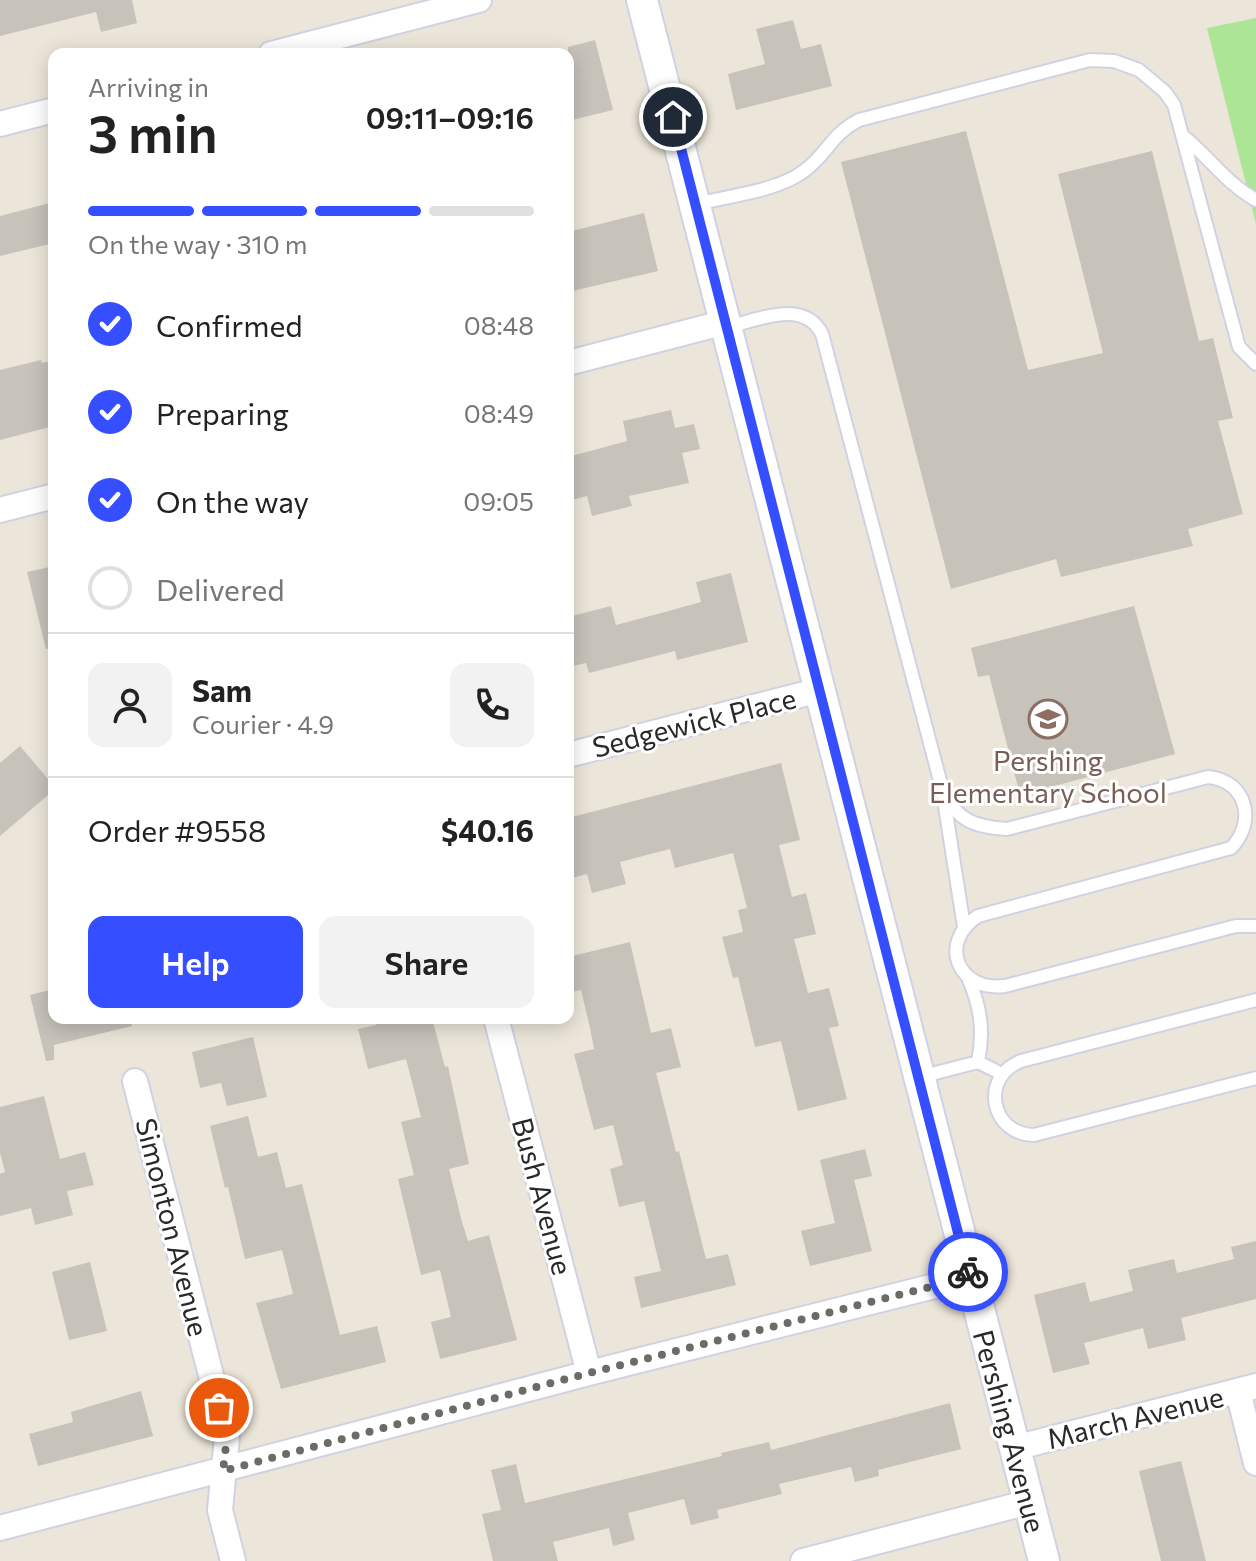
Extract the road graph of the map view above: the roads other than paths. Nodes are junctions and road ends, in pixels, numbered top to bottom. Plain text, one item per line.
1 (479, 0) edge
2 (642, 0) edge
3 (294, 48) edge
4 (48, 112) edge
5 (0, 124) edge
6 (1183, 136) junction
7 (1256, 200) edge
8 (696, 204) junction
9 (727, 325) junction
10 (574, 362) edge
11 (1256, 364) edge
12 (48, 498) edge
13 (0, 510) edge
14 (820, 690) junction
15 (574, 753) edge
16 (943, 792) junction
17 (1256, 926) edge
18 (964, 927) junction
19 (968, 978) junction
20 (1256, 1000) edge
21 (498, 1024) edge
22 (978, 1062) junction
23 (1002, 1074) junction
24 (920, 1077) junction
25 (1256, 1078) edge
26 (135, 1081) dead end
27 (970, 1277) junction
28 (589, 1373) junction
29 (1247, 1389) edge
30 (1015, 1448) junction
31 (1256, 1463) edge
32 (223, 1471) junction
33 (1029, 1502) junction
34 (0, 1528) edge
35 (816, 1559) edge
36 (233, 1561) edge
37 (1044, 1561) edge

1 - 3 street
2 - 8 street, Pershing Avenue
4 - 5 street
6 - 7 lane
6 - 8 lane
6 - 11 lane
8 - 9 street, Pershing Avenue
9 - 10 street
9 - 14 street, Pershing Avenue
9 - 16 lane
12 - 13 street
14 - 15 street, Sedgewick Place
14 - 24 street, Pershing Avenue
16 - 18 lane
16 - 18 lane
17 - 19 lane
18 - 19 lane
19 - 22 lane
20 - 23 lane
21 - 28 street, Bush Avenue
22 - 23 lane
22 - 24 lane
23 - 25 lane
24 - 27 street, Pershing Avenue
26 - 32 street, Simonton Avenue
27 - 28 street
27 - 30 street, Pershing Avenue
28 - 32 street
29 - 30 street, March Avenue
29 - 31 street
30 - 33 street, Pershing Avenue
32 - 34 street
32 - 36 street, Simonton Avenue
33 - 35 street
33 - 37 street, Pershing Avenue

